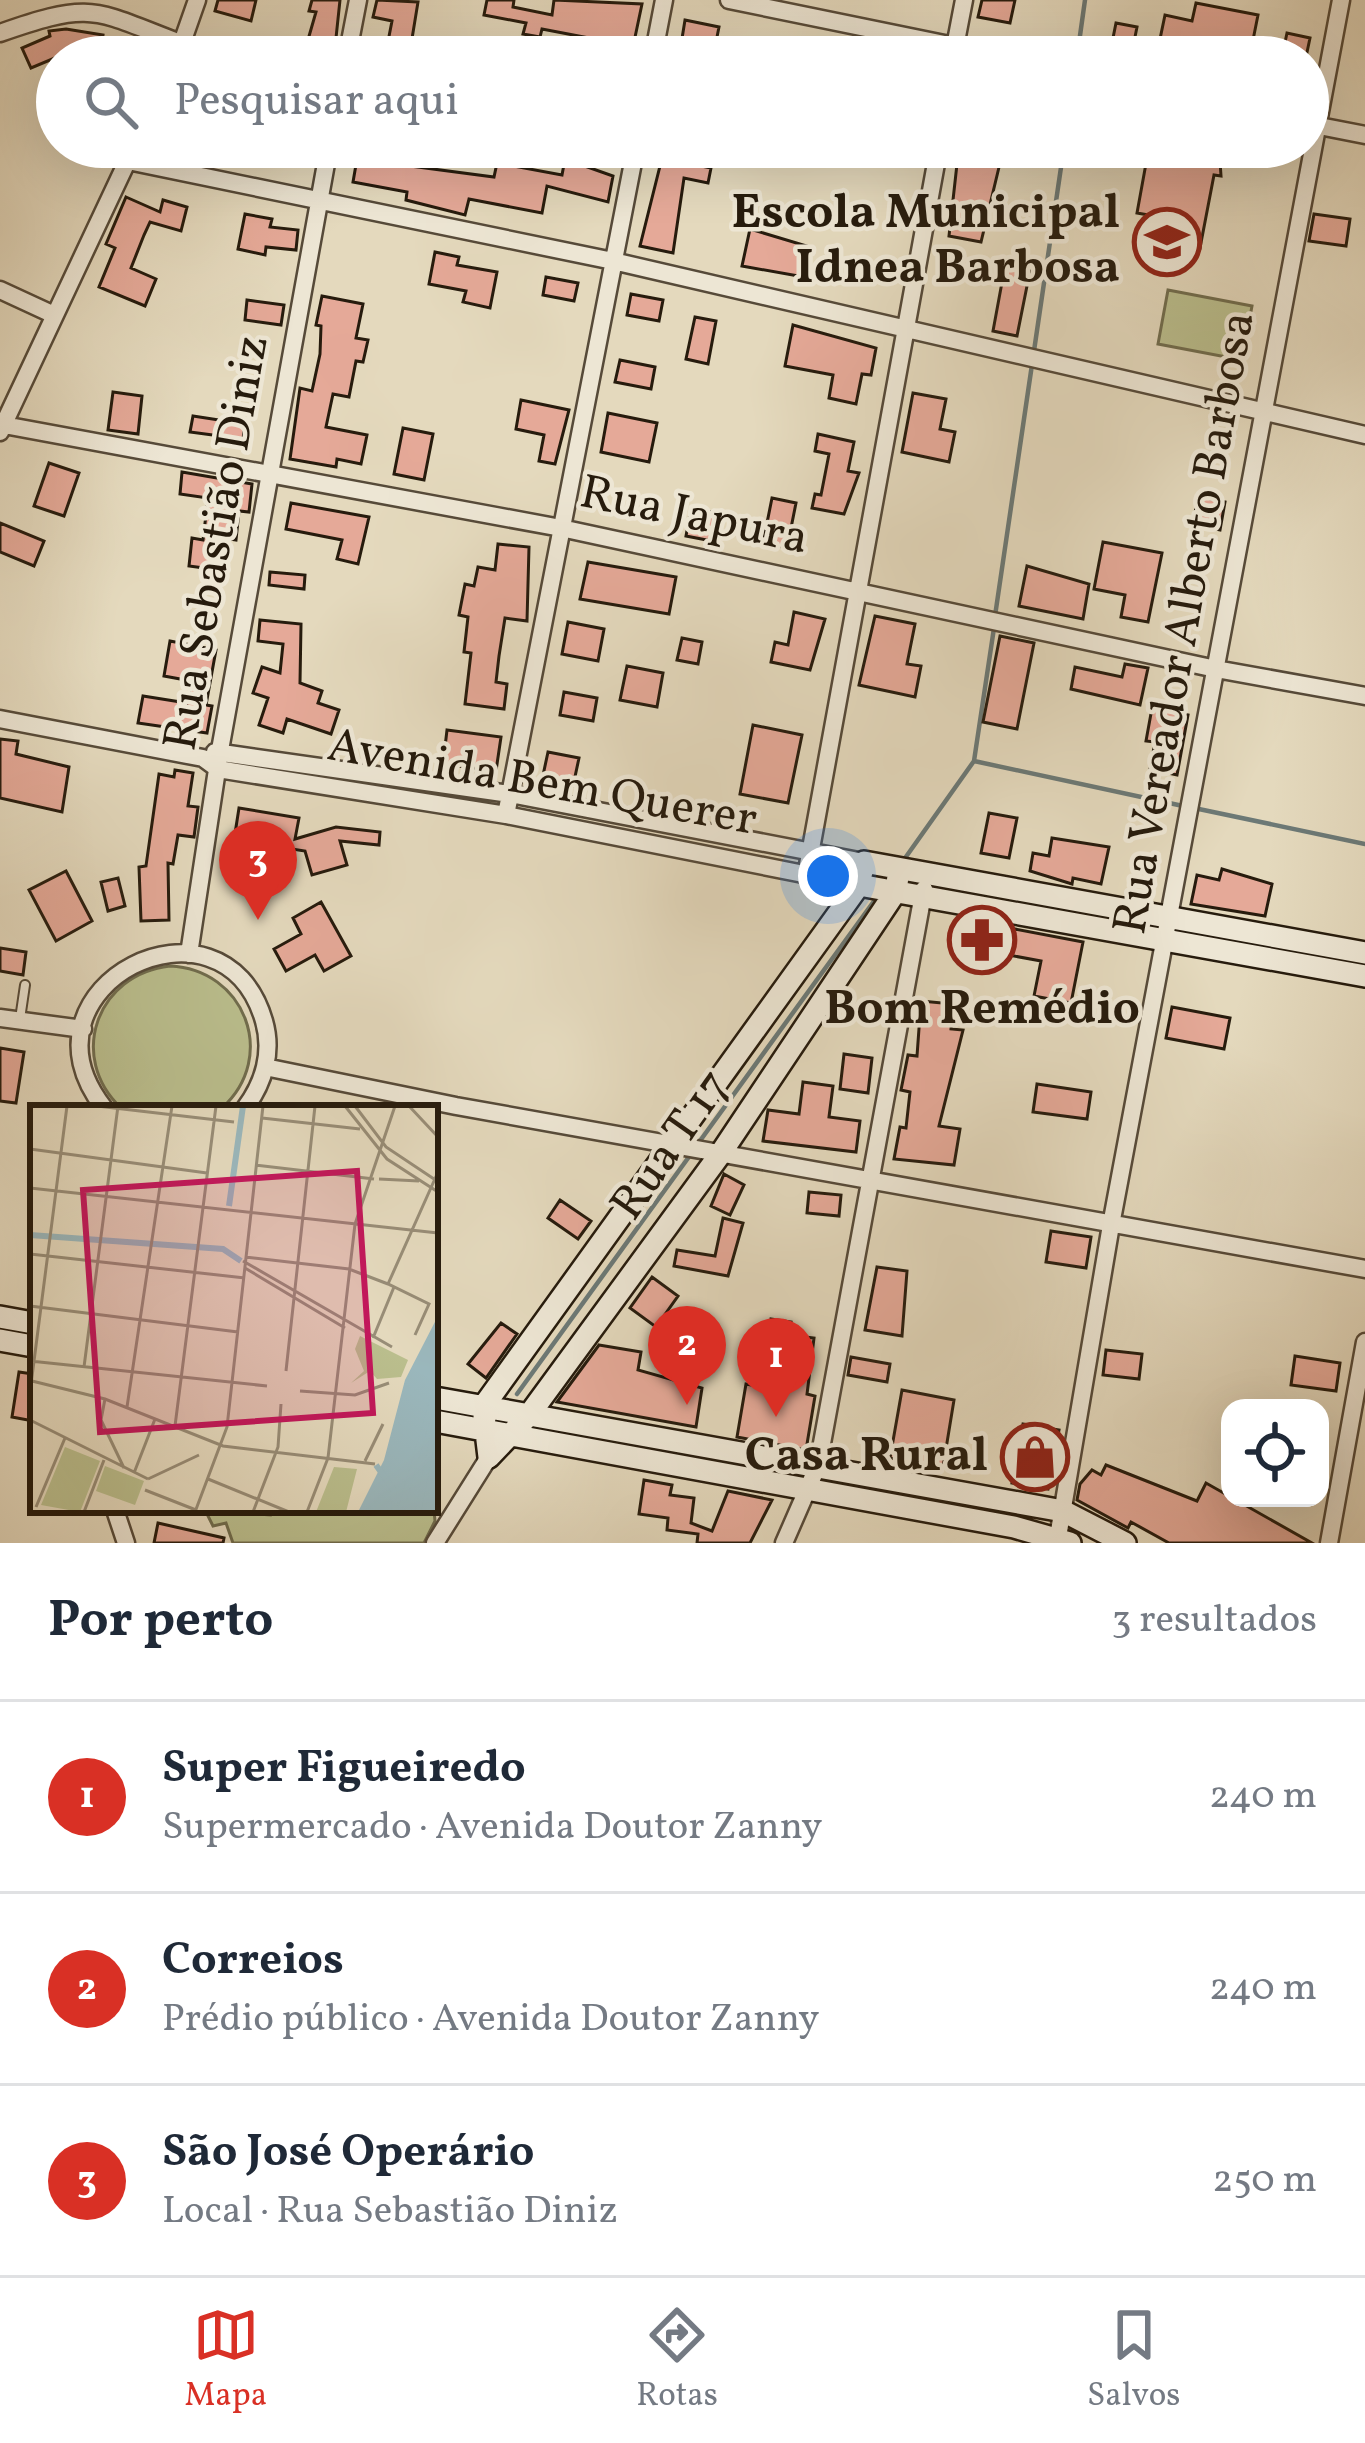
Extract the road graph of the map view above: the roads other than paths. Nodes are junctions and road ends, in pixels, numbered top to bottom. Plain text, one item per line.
1 (196, 0) edge
2 (358, 0) edge
3 (664, 0) edge
4 (729, 0) edge
5 (964, 0) edge
6 (1341, 0) edge
7 (0, 33) edge
8 (149, 36) edge
9 (184, 36) edge
10 (350, 36) edge
11 (657, 36) edge
12 (888, 36) edge
13 (957, 36) edge
14 (1329, 53) edge
15 (1329, 127) edge
16 (1365, 135) edge
17 (124, 168) edge
18 (188, 168) edge
19 (324, 168) edge
20 (632, 168) edge
21 (936, 168) edge
22 (1306, 168) edge
23 (318, 200) junction
24 (614, 261) junction
25 (0, 290) edge
26 (52, 314) junction
27 (909, 330) junction
28 (1264, 414) junction
29 (2, 429) edge
30 (1365, 435) edge
31 (268, 473) junction
32 (561, 528) junction
33 (856, 592) junction
34 (1216, 669) junction
35 (1365, 696) edge
36 (0, 719) edge
37 (214, 759) junction
38 (510, 794) junction
39 (506, 815) junction
40 (810, 854) junction
41 (861, 874) junction
42 (806, 876) junction
43 (898, 880) junction
44 (925, 885) junction
45 (1169, 931) junction
46 (1365, 953) edge
47 (189, 954) junction
48 (1365, 976) edge
49 (25, 985) dead end
50 (0, 1018) edge
51 (20, 1020) junction
52 (83, 1029) junction
53 (266, 1067) junction
54 (102, 1105) edge
55 (246, 1105) edge
56 (673, 1144) junction
57 (721, 1153) junction
58 (868, 1181) junction
59 (1111, 1225) junction
60 (1365, 1269) edge
61 (0, 1317) edge
62 (30, 1322) edge
63 (0, 1340) edge
64 (1365, 1342) edge
65 (30, 1345) edge
66 (438, 1399) edge
67 (483, 1407) junction
68 (529, 1415) junction
69 (438, 1422) edge
70 (487, 1431) junction
71 (511, 1436) junction
72 (489, 1457) junction
73 (818, 1465) junction
74 (807, 1490) junction
75 (1063, 1511) junction
76 (116, 1513) edge
77 (1062, 1541) edge
78 (126, 1543) edge
79 (435, 1543) edge
80 (784, 1543) edge
81 (1125, 1543) edge
82 (1329, 1543) edge

1 - 9 street
2 - 10 street
3 - 11 street
4 - 12 street
5 - 13 street
6 - 14 street, Rua Vereador Alberto Barbosa
7 - 8 street
15 - 16 street
17 - 26 street
18 - 23 street
19 - 23 street, Rua Sebastião Diniz
20 - 24 street
21 - 27 street
22 - 28 street, Rua Vereador Alberto Barbosa
23 - 24 street
23 - 31 street, Rua Sebastião Diniz
24 - 27 street
24 - 32 street
25 - 26 street
26 - 29 street
27 - 28 street
27 - 33 street
28 - 30 street
28 - 34 street, Rua Vereador Alberto Barbosa
29 - 31 street, Rua Japura
31 - 32 street, Rua Japura
31 - 37 street, Rua Sebastião Diniz
32 - 33 street, Rua Japura
32 - 38 street
33 - 34 street, Rua Japura
33 - 40 street
34 - 35 street, Rua Japura
34 - 45 street, Rua Vereador Alberto Barbosa
36 - 37 street, Avenida Bem Querer
37 - 38 street, Avenida Bem Querer
37 - 39 street, Avenida Bem Querer
37 - 47 street, Rua Sebastião Diniz
38 - 39 street
38 - 40 street, Avenida Bem Querer
39 - 42 street, Avenida Bem Querer
40 - 41 street, Avenida Bem Querer
40 - 42 street
41 - 42 street, Avenida Bem Querer
41 - 43 street, Avenida Bem Querer
41 - 56 street, Rua T 17
43 - 44 street, Avenida Bem Querer
43 - 57 street, Rua T 17
44 - 45 street, Avenida Bem Querer
44 - 58 street
45 - 46 street, Avenida Bem Querer
45 - 48 street, Avenida Bem Querer
45 - 59 street, Rua Vereador Alberto Barbosa
47 - 52 street
47 - 53 street
49 - 51 lane
50 - 51 street
51 - 52 street
52 - 54 street
53 - 55 street
53 - 56 street
56 - 57 street
56 - 67 street, Rua T 17
57 - 58 street
57 - 68 street, Rua T 17
58 - 59 street
58 - 73 street
59 - 60 street
59 - 75 street, Rua Vereador Alberto Barbosa
61 - 62 street
63 - 65 street
64 - 82 street
66 - 67 street
67 - 68 street
67 - 70 street
68 - 71 street, Rua T 17
68 - 73 street
69 - 70 street
70 - 71 street
70 - 72 street
71 - 72 street, Rua T 17
71 - 74 street
72 - 79 street, Rua T 17
73 - 74 street
73 - 75 street
74 - 77 street
74 - 80 street
75 - 77 street, Rua Vereador Alberto Barbosa
75 - 81 street
76 - 78 street

